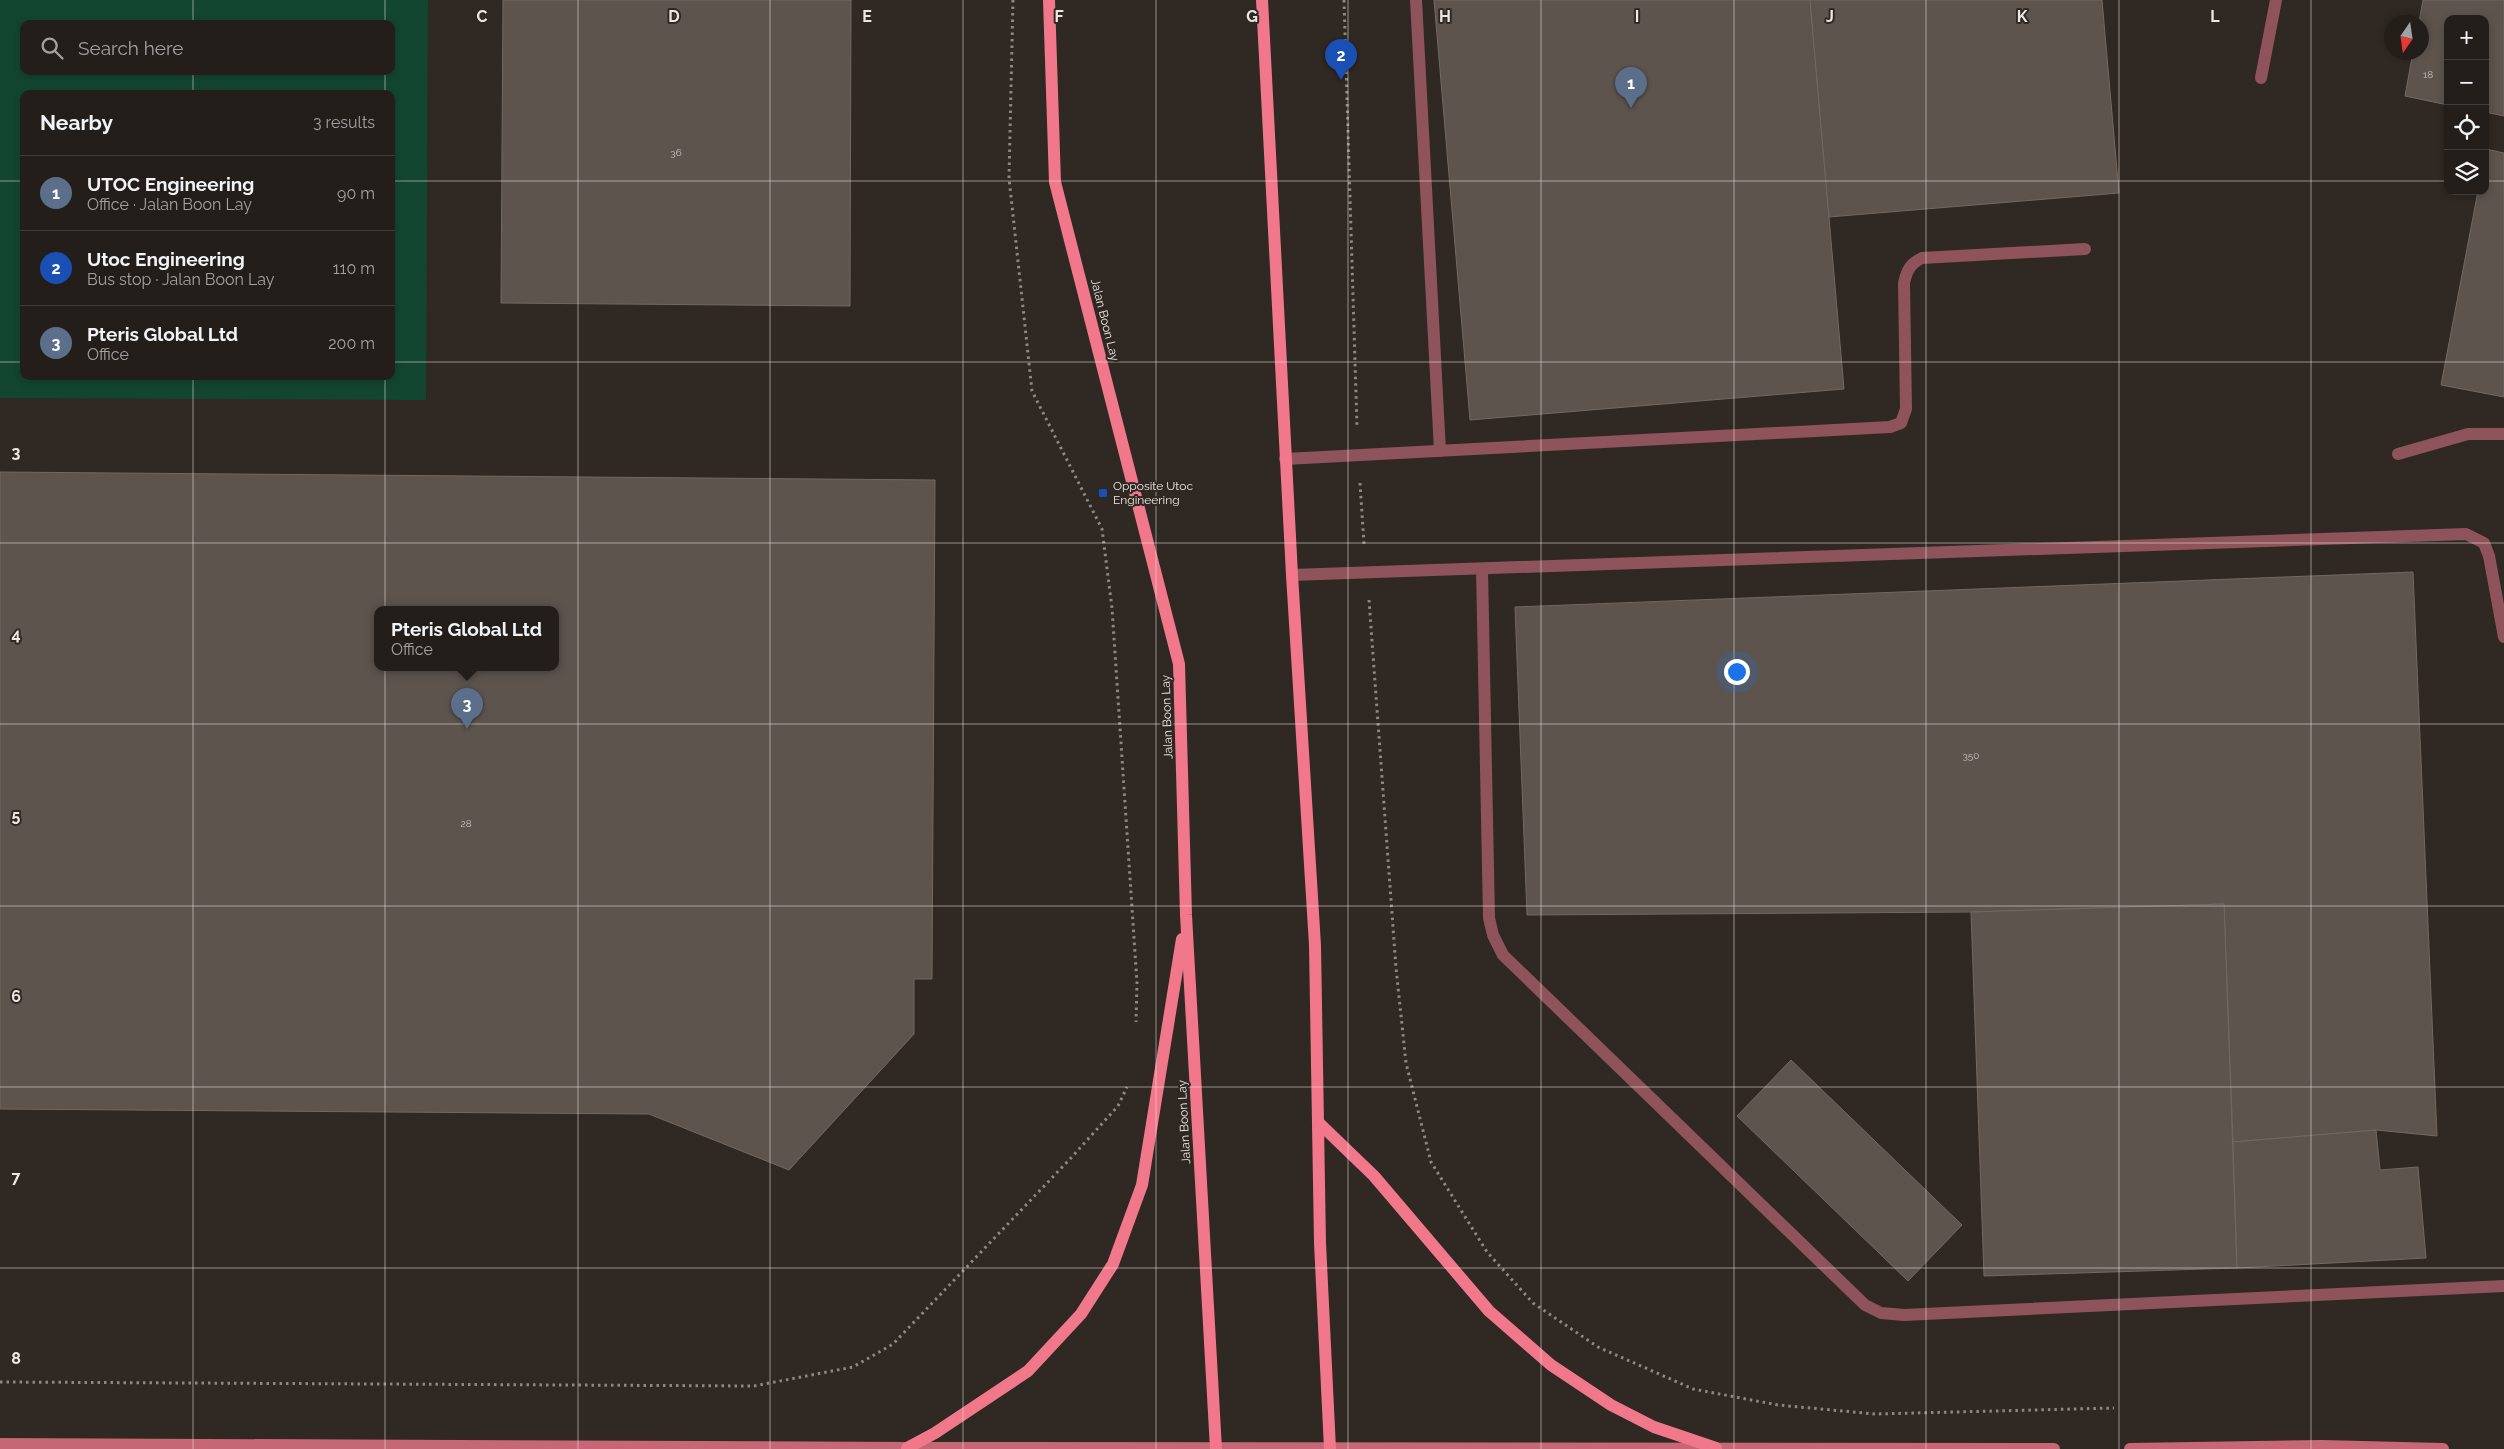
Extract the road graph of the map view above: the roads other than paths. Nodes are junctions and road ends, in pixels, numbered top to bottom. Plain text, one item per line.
1 (1049, 0) edge
2 (1262, 0) edge
3 (1416, 0) edge
4 (2276, 0) edge
5 (2261, 78) dead end
6 (2085, 249) dead end
7 (2504, 434) edge
8 (1440, 451) junction
9 (2398, 454) dead end
10 (1285, 459) junction
11 (1482, 569) junction
12 (1292, 575) junction
13 (2504, 637) edge
14 (1186, 915) junction
15 (1318, 1122) junction
16 (2504, 1286) edge
17 (0, 1444) edge
18 (906, 1448) edge
19 (1716, 1448) junction
20 (1216, 1449) edge
21 (1330, 1449) edge
22 (2054, 1449) edge
23 (2130, 1449) edge
24 (2443, 1449) edge

1 - 14 main road, Jalan Boon Lay
2 - 10 main road
3 - 8 lane
4 - 5 lane
6 - 8 lane
7 - 9 lane
8 - 10 lane
10 - 12 main road
11 - 12 lane
11 - 13 lane
11 - 16 lane
12 - 15 main road
14 - 18 main road
14 - 20 main road, Jalan Boon Lay
15 - 19 main road
15 - 21 main road
17 - 18 main road
18 - 20 main road
19 - 21 main road
19 - 22 main road
20 - 21 main road
23 - 24 main road

